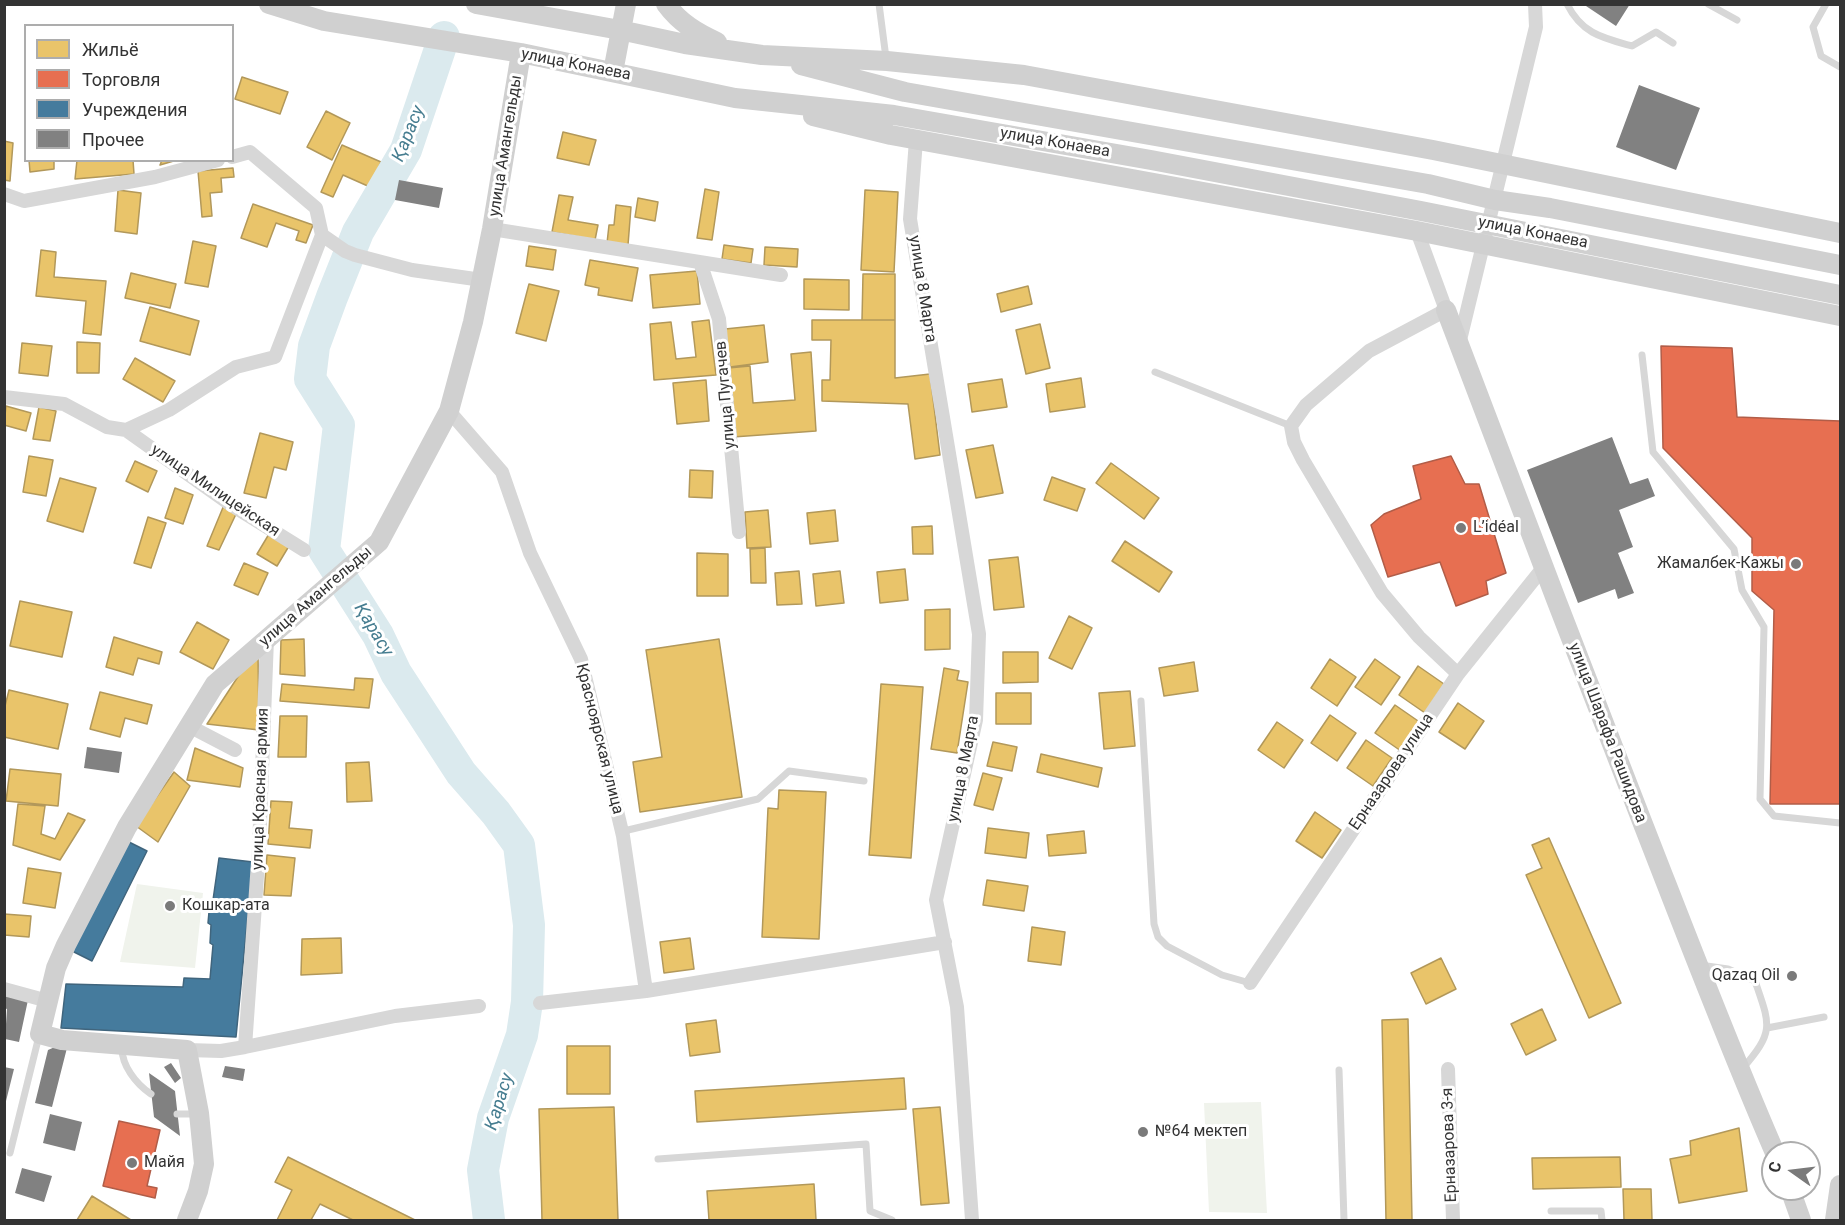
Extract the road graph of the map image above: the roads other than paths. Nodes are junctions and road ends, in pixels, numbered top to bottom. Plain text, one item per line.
1 (269, 4) edge
2 (530, 4) edge
3 (626, 4) edge
4 (666, 4) edge
5 (879, 4) edge
6 (1535, 4) edge
7 (1567, 4) edge
8 (1708, 4) edge
9 (1826, 4) edge
10 (486, 6) edge
11 (1737, 20) dead end
12 (620, 30) junction
13 (1673, 43) dead end
14 (739, 52) junction
15 (521, 53) junction
16 (762, 55) junction
17 (887, 61) junction
18 (1840, 67) edge
19 (613, 72) junction
20 (735, 98) junction
21 (916, 140) junction
22 (234, 156) edge
23 (211, 162) edge
24 (1503, 164) junction
25 (4, 195) edge
26 (1495, 200) junction
27 (1489, 224) junction
28 (492, 229) junction
29 (1417, 231) junction
30 (1840, 232) edge
31 (322, 235) junction
32 (1484, 244) junction
33 (700, 262) junction
34 (1840, 265) edge
35 (781, 274) dead end
36 (482, 280) junction
37 (1840, 296) edge
38 (1446, 310) junction
39 (1840, 316) edge
40 (1459, 344) junction
41 (1642, 355) dead end
42 (1155, 372) dead end
43 (4, 397) edge
44 (449, 411) junction
45 (1291, 426) junction
46 (126, 430) junction
47 (739, 532) dead end
48 (304, 550) dead end
49 (1543, 568) junction
50 (267, 639) junction
51 (1458, 674) junction
52 (1142, 701) dead end
53 (189, 726) junction
54 (235, 750) dead end
55 (864, 781) dead end
56 (1840, 823) edge
57 (623, 836) junction
58 (945, 942) junction
59 (1698, 965) junction
60 (1251, 982) joint
61 (4, 989) edge
62 (646, 991) junction
63 (48, 1001) junction
64 (540, 1003) dead end
65 (479, 1006) dead end
66 (1824, 1017) dead end
67 (1767, 1028) junction
68 (40, 1034) junction
69 (122, 1046) junction
70 (245, 1047) junction
71 (188, 1050) junction
72 (1448, 1069) dead end
73 (1339, 1070) dead end
74 (1740, 1072) junction
75 (151, 1094) dead end
76 (199, 1113) junction
77 (177, 1114) dead end
78 (1770, 1141) edge
79 (10, 1153) dead end
80 (658, 1159) dead end
81 (1840, 1185) edge
82 (1794, 1201) edge
83 (1551, 1211) dead end
84 (186, 1221) edge
85 (892, 1221) edge
86 (972, 1221) edge
87 (1344, 1221) edge
88 (1453, 1221) edge
89 (1602, 1221) edge
90 (1801, 1221) edge
91 (1835, 1221) edge

1 - 15 main road, улица Конаева
2 - 10 main road
3 - 12 main road
4 - 14 main road
5 - 17 lane
6 - 24 street
7 - 13 lane
8 - 11 lane
9 - 18 lane
10 - 12 main road, улица Конаева
12 - 14 main road, улица Конаева
12 - 19 main road
14 - 16 main road, улица Конаева
15 - 19 main road, улица Конаева
15 - 28 main road, улица Амангельды
16 - 17 main road, улица Конаева
16 - 26 main road, улица Конаева
17 - 24 main road, улица Конаева
19 - 20 main road, улица Конаева
20 - 21 main road
20 - 27 main road, улица Конаева
21 - 29 main road
21 - 58 street, улица 8 Марта
22 - 31 street
23 - 25 street
24 - 26 street
24 - 30 main road, улица Конаева
26 - 27 street
26 - 34 main road, улица Конаева
27 - 32 street
27 - 37 main road, улица Конаева
28 - 33 street
28 - 36 main road, улица Амангельды
29 - 32 main road
29 - 38 street
31 - 36 street
31 - 46 street, улица Милицейская
32 - 39 main road
32 - 40 street
33 - 35 street
33 - 47 street, улица Пугачев
36 - 44 main road, улица Амангельды
38 - 40 main road, улица Шарафа Рашидова
38 - 45 street
40 - 49 main road, улица Шарафа Рашидова
41 - 56 lane
42 - 45 lane
43 - 46 street, улица Милицейская
44 - 50 main road, улица Амангельды
44 - 57 street, Красноярская улица
45 - 51 street
46 - 48 street, улица Милицейская
49 - 51 street, Ерназарова улица
49 - 59 main road, улица Шарафа Рашидова
50 - 53 main road, улица Амангельды
50 - 70 street, улица Красная армия
51 - 60 street, Ерназарова улица
52 - 60 lane
53 - 54 street
53 - 63 main road, улица Амангельды
55 - 57 lane
57 - 62 street, Красноярская улица
58 - 62 street
58 - 86 street, улица 8 Марта
59 - 67 lane
59 - 74 main road, улица Шарафа Рашидова
61 - 63 street
62 - 64 street
63 - 68 main road, улица Амангельды
65 - 70 street
66 - 67 lane
67 - 74 lane
68 - 69 main road
68 - 79 lane
69 - 71 main road
69 - 75 lane
70 - 71 street
71 - 76 main road
72 - 88 street, Ерназарова 3-я
73 - 87 lane
74 - 78 main road, улица Шарафа Рашидова
76 - 77 lane
76 - 84 main road
80 - 85 lane
81 - 91 main road
82 - 90 main road
83 - 89 lane

